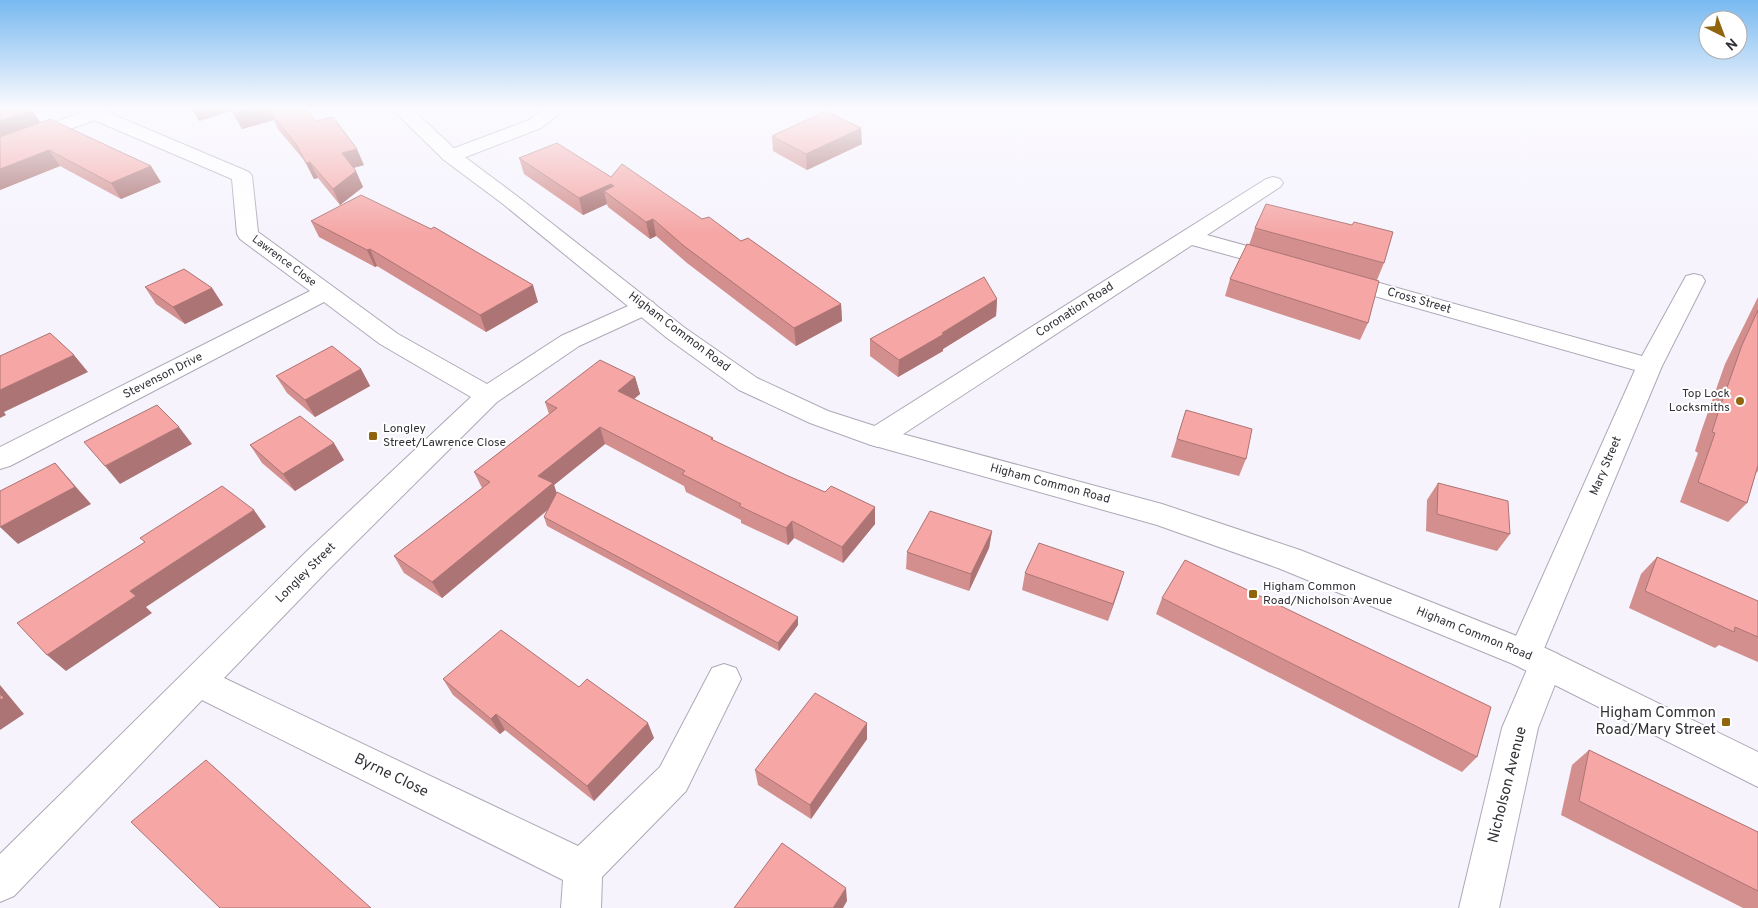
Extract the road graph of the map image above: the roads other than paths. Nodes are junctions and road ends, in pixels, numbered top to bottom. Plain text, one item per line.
1 (180, 149) edge
2 (444, 149) edge
3 (468, 149) edge
4 (451, 156) junction
5 (1273, 183) dead end
6 (1189, 237) junction
7 (1694, 281) dead end
8 (325, 292) junction
9 (645, 307) junction
10 (1649, 366) junction
11 (488, 396) junction
12 (878, 437) junction
13 (0, 459) edge
14 (1535, 659) junction
15 (724, 679) dead end
16 (199, 682) junction
17 (1758, 770) edge
18 (583, 869) junction
19 (0, 882) edge
20 (581, 908) edge
21 (1479, 908) edge

1 - 8 street, Lawrence Close
2 - 4 street, Higham Common Road
3 - 4 street
4 - 9 street, Higham Common Road
5 - 6 street, Coronation Road
6 - 10 street, Cross Street
6 - 12 street, Coronation Road
7 - 10 street, Mary Street
8 - 11 street, Lawrence Close
8 - 13 street, Stevenson Drive
9 - 11 street, Longley Street
9 - 12 street, Higham Common Road
10 - 14 street, Mary Street
11 - 16 street, Longley Street
12 - 14 street, Higham Common Road
14 - 17 street, Higham Common Road
14 - 21 street, Nicholson Avenue
15 - 18 street
16 - 18 street, Byrne Close
16 - 19 street, Longley Street
18 - 20 street

